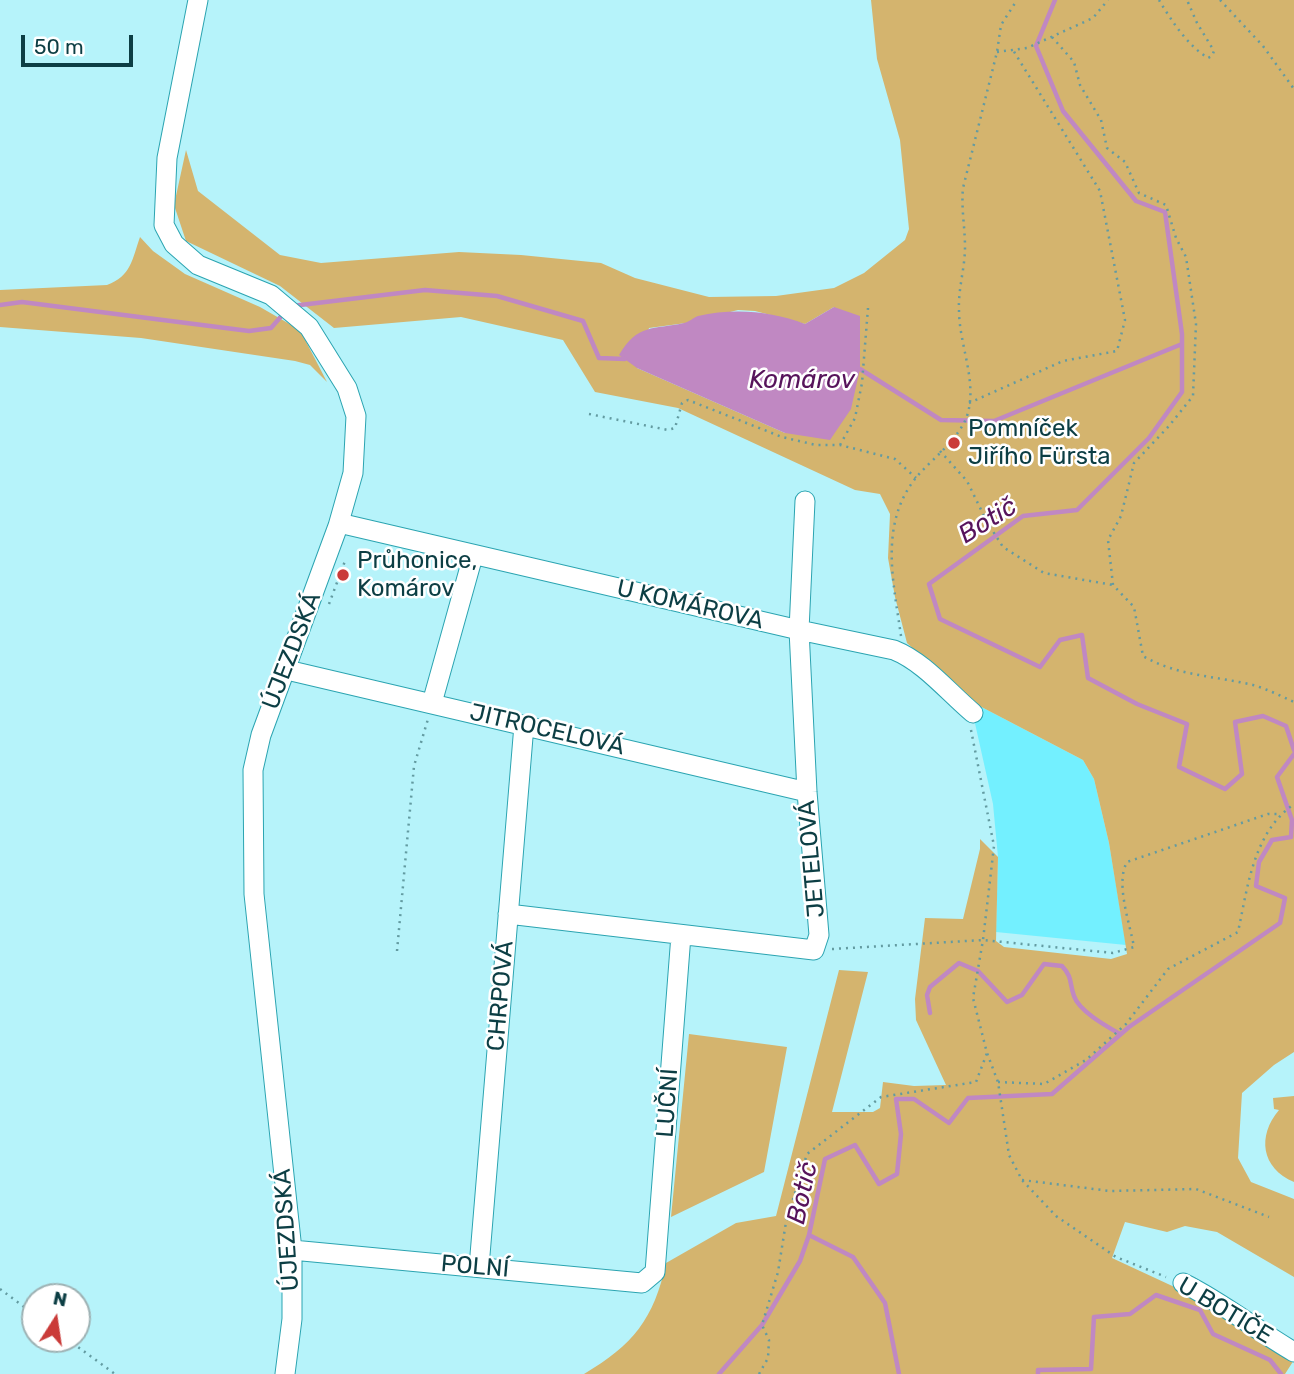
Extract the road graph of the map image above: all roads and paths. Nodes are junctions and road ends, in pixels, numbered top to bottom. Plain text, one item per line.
1 (198, 0) edge
2 (1017, 0) edge
3 (1108, 0) edge
4 (1158, 0) edge
5 (1187, 0) edge
6 (1220, 0) edge
7 (1052, 37) junction
8 (1013, 50) junction
9 (997, 52) junction
10 (1294, 89) edge
11 (869, 308) dead end
12 (969, 404) junction
13 (589, 414) dead end
14 (841, 445) junction
15 (940, 452) junction
16 (916, 478) junction
17 (805, 502) dead end
18 (339, 523) junction
19 (345, 556) dead end
20 (473, 556) junction
21 (1114, 584) junction
22 (326, 610) dead end
23 (799, 631) junction
24 (904, 654) junction
25 (287, 670) junction
26 (1294, 702) edge
27 (432, 703) junction
28 (969, 710) joint
29 (524, 725) junction
30 (807, 792) junction
31 (1294, 804) edge
32 (1280, 814) junction
33 (508, 914) junction
34 (681, 935) junction
35 (983, 940) junction
36 (814, 950) junction
37 (397, 951) dead end
38 (987, 1053) junction
39 (998, 1082) junction
40 (1022, 1180) junction
41 (1269, 1217) dead end
42 (292, 1250) junction
43 (479, 1267) junction
44 (655, 1272) joint
45 (1183, 1283) joint
46 (0, 1289) edge
47 (21, 1305) edge
48 (1294, 1352) edge
49 (86, 1353) edge
50 (115, 1374) edge
51 (285, 1374) edge
52 (759, 1374) edge

1 - 18 street, ÚJEZDSKÁ
2 - 9 path
3 - 7 path
4 - 5 path
6 - 10 path
7 - 8 path
7 - 21 path
8 - 9 path
8 - 12 path
9 - 12 path
11 - 14 path
12 - 15 path
13 - 14 path
14 - 16 path
15 - 16 path
15 - 21 path
16 - 24 path
17 - 23 street, JETELOVÁ
18 - 20 street, U KOMÁROVA
18 - 25 street, ÚJEZDSKÁ
19 - 22 path
20 - 23 street, U KOMÁROVA
20 - 27 street
21 - 26 path
23 - 24 street, U KOMÁROVA
23 - 30 street, JETELOVÁ
24 - 28 street, U KOMÁROVA
25 - 27 street, JITROCELOVÁ
25 - 42 street, ÚJEZDSKÁ
27 - 29 street, JITROCELOVÁ
27 - 37 path
28 - 35 path, U BOTIČE
29 - 30 street, JITROCELOVÁ
29 - 33 street, CHRPOVÁ
30 - 36 street, JETELOVÁ
31 - 32 path
32 - 35 path
32 - 39 path
33 - 34 street, JETELOVÁ
33 - 43 street, CHRPOVÁ
34 - 36 street, JETELOVÁ
34 - 44 street, LUČNÍ
35 - 36 path
35 - 38 path, U BOTIČE
38 - 39 path, U BOTIČE
38 - 52 path
39 - 40 path, U BOTIČE
40 - 41 path
40 - 45 path, U BOTIČE
42 - 43 street, POLNÍ
42 - 51 street, ÚJEZDSKÁ
43 - 44 street, POLNÍ
45 - 48 street, U BOTIČE
46 - 47 path
49 - 50 path

